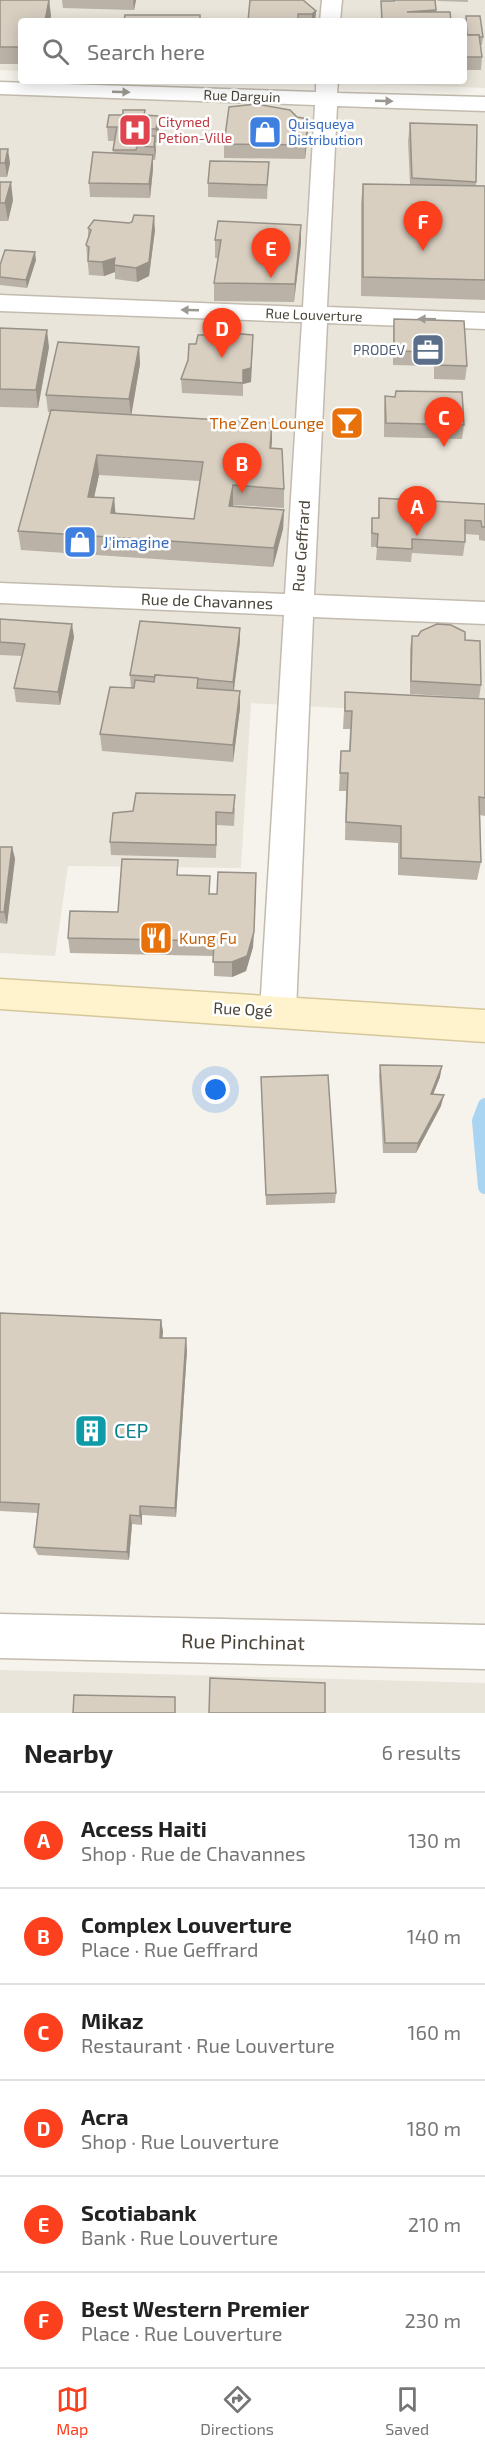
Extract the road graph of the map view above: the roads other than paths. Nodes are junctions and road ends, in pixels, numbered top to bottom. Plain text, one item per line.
1 (332, 0) edge
2 (330, 18) edge
3 (0, 88) edge
4 (326, 90) edge
5 (485, 104) edge
6 (0, 303) edge
7 (316, 315) junction
8 (485, 321) edge
9 (0, 593) edge
10 (298, 605) junction
11 (485, 613) edge
12 (0, 994) edge
13 (278, 1011) junction
14 (485, 1026) edge
15 (0, 1636) edge
16 (485, 1647) edge

1 - 2 street
3 -> 4 street, Rue Darguin
4 -> 5 street, Rue Darguin
4 - 7 street, Rue Geffrard
7 -> 6 street, Rue Louverture
8 -> 7 street, Rue Louverture
7 - 10 street, Rue Geffrard
9 - 10 street, Rue de Chavannes
10 - 11 street, Rue de Chavannes
10 - 13 street, Rue Geffrard
12 - 13 street, Rue Ogé
13 - 14 street, Rue Ogé
15 - 16 street, Rue Pinchinat

